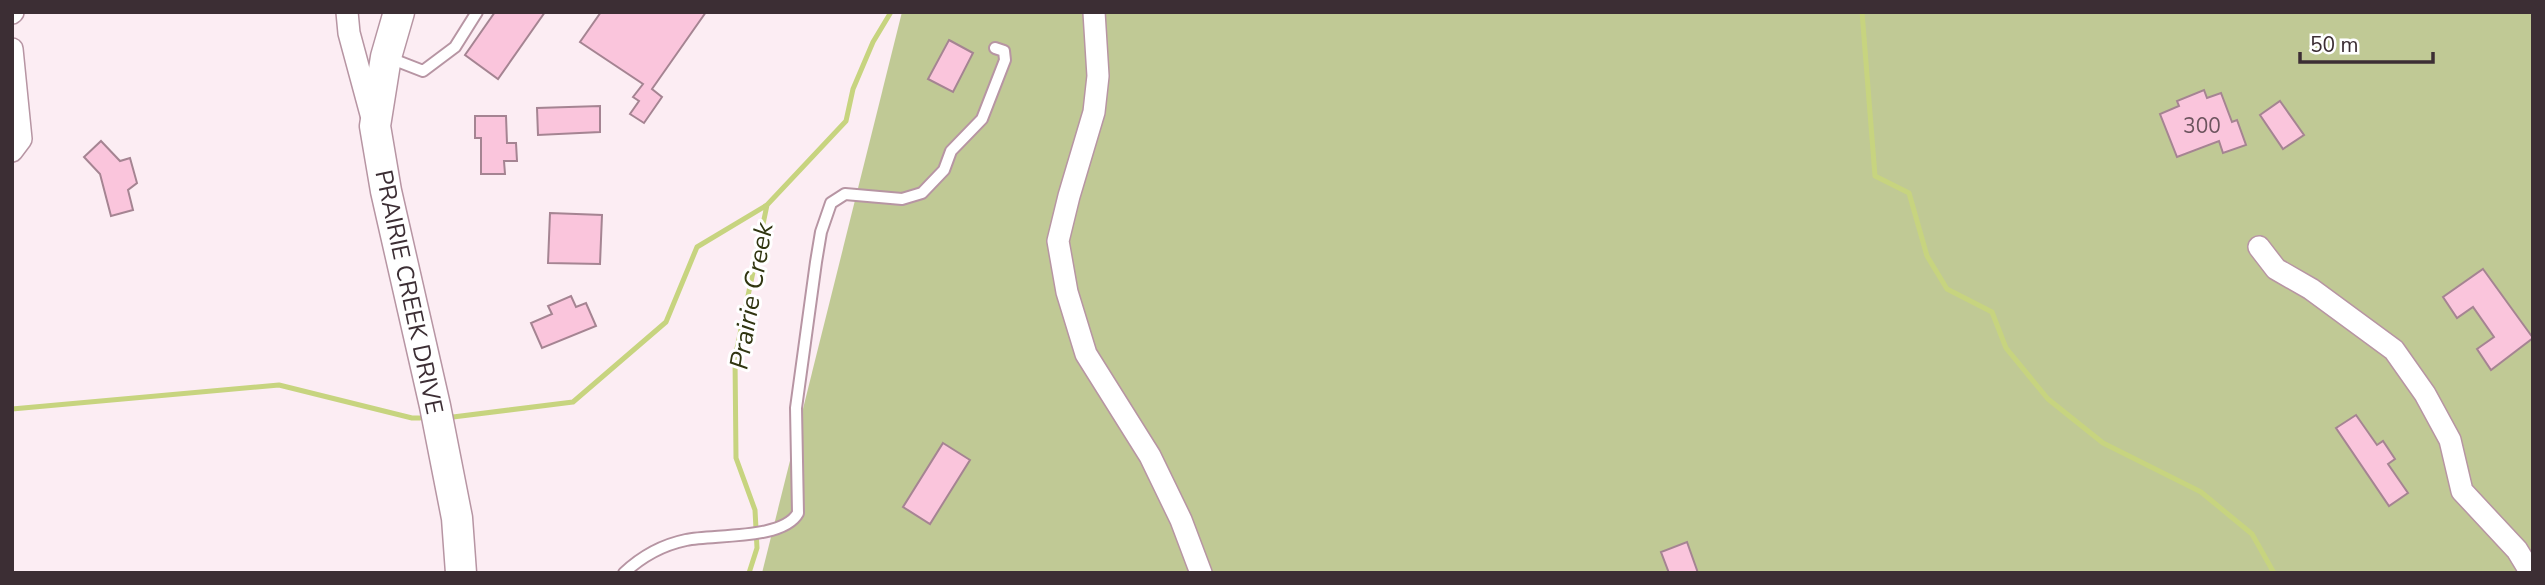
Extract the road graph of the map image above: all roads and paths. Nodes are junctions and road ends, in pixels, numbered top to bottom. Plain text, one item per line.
1 (346, 12) edge
2 (399, 12) edge
3 (477, 12) edge
4 (1094, 12) edge
5 (995, 48) dead end
6 (12, 49) edge
7 (386, 57) junction
8 (375, 126) junction
9 (12, 150) edge
10 (2259, 247) dead end
11 (461, 573) edge
12 (624, 573) edge
13 (1201, 573) edge
14 (2530, 573) edge

1 - 8 street
2 - 7 main road, PRAIRIE CREEK DRIVE
3 - 7 lane
4 - 13 street
5 - 12 lane
6 - 9 street
7 - 8 main road, PRAIRIE CREEK DRIVE
8 - 11 main road, PRAIRIE CREEK DRIVE
10 - 14 street

